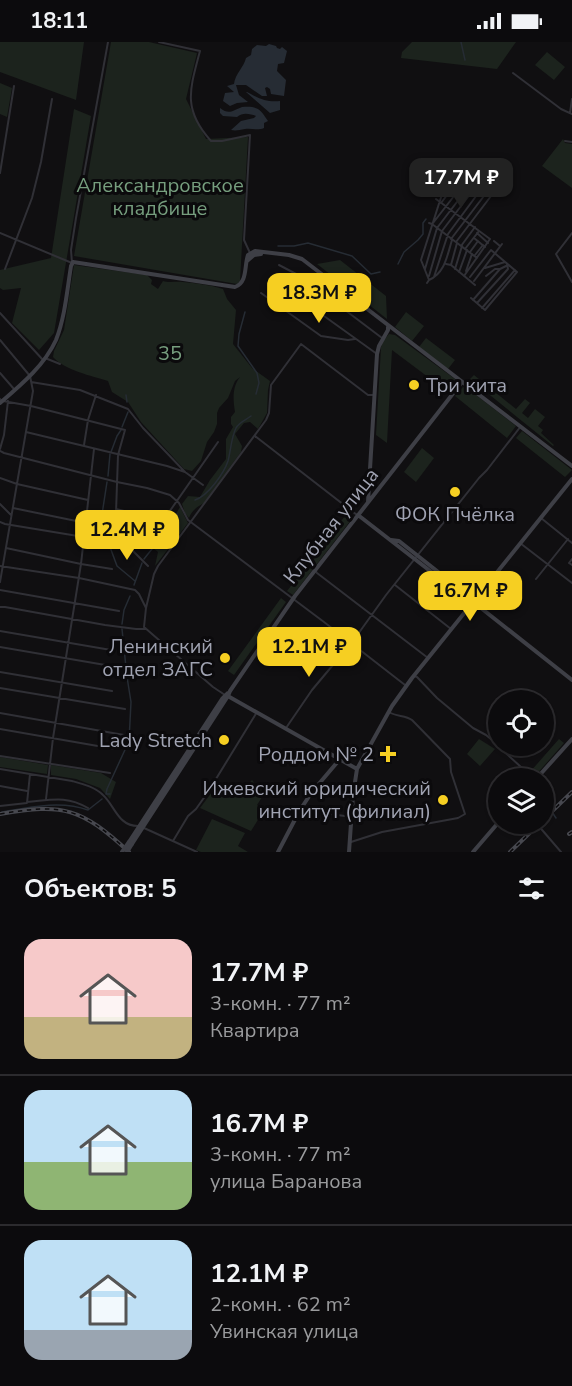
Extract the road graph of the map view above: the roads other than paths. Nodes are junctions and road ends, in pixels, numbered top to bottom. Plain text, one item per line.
1 (108, 42) edge
2 (159, 42) edge
3 (513, 72) dead end
4 (14, 86) dead end
5 (52, 99) dead end
6 (572, 99) edge
7 (571, 113) edge
8 (565, 141) dead end
9 (572, 142) edge
10 (2, 154) edge
11 (459, 171) junction
12 (0, 173) edge
13 (463, 174) junction
14 (468, 178) junction
15 (473, 181) junction
16 (477, 185) junction
17 (482, 188) junction
18 (443, 190) junction
19 (487, 192) junction
20 (439, 200) junction
21 (446, 206) junction
22 (451, 210) junction
23 (456, 213) junction
24 (461, 217) junction
25 (465, 220) junction
26 (431, 224) junction
27 (470, 224) junction
28 (475, 227) junction
29 (437, 228) junction
30 (442, 231) junction
31 (478, 232) junction
32 (0, 233) edge
33 (572, 233) edge
34 (447, 235) junction
35 (474, 238) junction
36 (452, 239) junction
37 (16, 240) junction
38 (478, 241) junction
39 (494, 242) dead end
40 (457, 243) junction
41 (484, 246) junction
42 (468, 251) junction
43 (250, 253) junction
44 (268, 253) junction
45 (495, 254) junction
46 (500, 258) junction
47 (72, 263) junction
48 (445, 264) junction
49 (507, 264) junction
50 (246, 265) junction
51 (279, 265) dead end
52 (451, 265) junction
53 (495, 265) junction
54 (484, 268) junction
55 (5, 269) dead end
56 (425, 269) junction
57 (455, 269) junction
58 (500, 269) junction
59 (459, 272) junction
60 (465, 274) junction
61 (486, 276) dead end
62 (434, 277) junction
63 (470, 277) dead end
64 (271, 278) dead end
65 (428, 280) junction
66 (474, 281) dead end
67 (572, 282) edge
68 (475, 285) dead end
69 (261, 293) dead end
70 (477, 304) junction
71 (0, 313) edge
72 (388, 326) junction
73 (396, 332) junction
74 (385, 334) junction
75 (356, 339) junction
76 (382, 339) junction
77 (0, 340) edge
78 (377, 354) junction
79 (44, 359) junction
80 (60, 364) dead end
81 (0, 373) edge
82 (30, 376) junction
83 (32, 382) junction
84 (462, 382) junction
85 (15, 391) junction
86 (96, 395) junction
87 (375, 395) junction
88 (3, 401) edge
89 (31, 406) junction
90 (88, 420) junction
91 (521, 426) junction
92 (26, 432) junction
93 (255, 436) junction
94 (218, 442) dead end
95 (84, 446) junction
96 (94, 449) junction
97 (0, 450) edge
98 (118, 455) junction
99 (22, 458) junction
100 (572, 466) edge
101 (185, 472) junction
102 (91, 475) junction
103 (0, 478) edge
104 (192, 478) junction
105 (572, 478) edge
106 (117, 482) junction
107 (17, 484) junction
108 (202, 485) dead end
109 (88, 500) junction
110 (177, 501) junction
111 (368, 502) junction
112 (0, 504) edge
113 (12, 508) junction
114 (116, 509) junction
115 (11, 515) junction
116 (358, 515) junction
117 (540, 518) junction
118 (142, 519) dead end
119 (0, 522) edge
120 (191, 522) junction
121 (86, 523) junction
122 (10, 524) junction
123 (83, 538) junction
124 (151, 538) dead end
125 (96, 539) dead end
126 (568, 540) junction
127 (520, 543) junction
128 (572, 543) edge
129 (6, 548) junction
130 (416, 558) junction
131 (572, 559) edge
132 (81, 564) junction
133 (548, 564) junction
134 (572, 565) edge
135 (1, 566) edge
136 (148, 566) dead end
137 (112, 568) dead end
138 (315, 570) junction
139 (79, 578) junction
140 (536, 579) dead end
141 (0, 582) edge
142 (572, 583) edge
143 (395, 585) junction
144 (0, 590) edge
145 (293, 599) junction
146 (473, 602) junction
147 (75, 604) junction
148 (0, 607) edge
149 (146, 608) junction
150 (118, 611) dead end
151 (372, 614) junction
152 (73, 619) junction
153 (145, 629) junction
154 (451, 629) junction
155 (0, 631) edge
156 (69, 643) junction
157 (351, 643) junction
158 (0, 647) edge
159 (111, 650) dead end
160 (66, 658) junction
161 (428, 658) junction
162 (117, 667) dead end
163 (0, 672) edge
164 (414, 676) junction
165 (572, 680) edge
166 (63, 683) junction
167 (406, 686) junction
168 (0, 688) edge
169 (112, 692) dead end
170 (228, 694) junction
171 (60, 698) junction
172 (125, 709) dead end
173 (257, 712) junction
174 (389, 712) junction
175 (0, 713) edge
176 (56, 723) junction
177 (286, 728) junction
178 (0, 729) edge
179 (124, 735) dead end
180 (488, 737) edge
181 (53, 738) junction
182 (572, 739) edge
183 (115, 749) dead end
184 (0, 756) edge
185 (510, 756) edge
186 (340, 759) junction
187 (50, 763) junction
188 (524, 768) edge
189 (544, 768) edge
190 (0, 769) edge
191 (357, 769) junction
192 (110, 773) dead end
193 (30, 774) junction
194 (48, 777) junction
195 (0, 786) edge
196 (28, 791) junction
197 (46, 800) junction
198 (27, 802) junction
199 (0, 806) edge
200 (88, 808) dead end
201 (300, 810) junction
202 (352, 817) junction
203 (142, 827) junction
204 (489, 834) edge
205 (546, 834) edge
206 (173, 841) junction
207 (350, 842) junction
208 (124, 852) edge
209 (197, 852) edge
210 (278, 852) edge
211 (349, 852) edge
212 (473, 852) edge
213 (561, 852) edge

1 - 47 street
2 - 43 street
3 - 7 street
4 - 10 street
5 - 37 street
6 - 7 street
8 - 9 street
10 - 12 street
11 - 13 street
11 - 18 street
11 - 18 street
13 - 14 street
13 - 20 street
14 - 15 street
14 - 21 street
15 - 16 street
15 - 22 street
16 - 17 street
16 - 23 street
17 - 19 street
17 - 24 street
18 - 20 street
19 - 25 street
19 - 27 street
20 - 21 street
20 - 26 street
21 - 22 street
21 - 26 street
22 - 23 street
22 - 29 street
23 - 24 street
23 - 30 street
24 - 25 street
24 - 34 street
25 - 27 street
25 - 36 street
26 - 29 street
26 - 56 street
27 - 28 street
27 - 40 street
28 - 31 street
28 - 42 street
29 - 30 street
29 - 56 street
30 - 34 street
30 - 65 street
31 - 35 street
31 - 41 street
32 - 37 street
33 - 67 street
34 - 36 street
34 - 62 street
35 - 38 street
35 - 42 street
36 - 40 street
36 - 48 street
37 - 47 street
37 - 55 street
38 - 41 street
38 - 42 street
39 - 45 street
40 - 42 street
40 - 52 street
41 - 42 street
42 - 57 street
42 - 59 street
42 - 60 street
42 - 60 street
43 - 44 main road
43 - 50 main road
44 - 50 main road
44 - 72 main road
45 - 46 street
45 - 54 street
45 - 63 street
46 - 49 street
46 - 53 street
47 - 50 main road
47 - 79 main road
48 - 52 street
48 - 62 street
49 - 53 street
49 - 58 street
49 - 70 street
49 - 70 street
51 - 76 street
52 - 57 street
53 - 54 street
54 - 66 street
56 - 65 street
57 - 59 street
58 - 61 street
58 - 70 street
59 - 60 street
60 - 68 street
62 - 65 street
64 - 75 street
69 - 75 street
71 - 79 street
72 - 73 main road
72 - 74 main road
73 - 74 main road
73 - 84 main road
74 - 76 main road
75 - 78 street
76 - 78 main road
77 - 82 street
78 - 87 main road
79 - 80 street
79 - 82 main road
81 - 85 street
82 - 83 street
82 - 85 main road
83 - 86 street
83 - 89 street
84 - 91 main road
84 - 111 main road, Клубная улица
85 - 88 main road
86 - 90 street
86 - 101 street
87 - 93 street
87 - 111 main road
88 - 89 street
88 - 97 street
89 - 90 street
89 - 92 street
90 - 95 street
90 - 98 street
91 - 100 main road
91 - 130 street
92 - 95 street
92 - 99 street
93 - 116 street
93 - 120 street
94 - 104 street
95 - 96 street
96 - 98 street
96 - 102 street
97 - 99 street
98 - 101 street
98 - 106 street
99 - 102 street
99 - 107 street
101 - 104 street
102 - 106 street
102 - 109 street
103 - 107 street
104 - 108 street
104 - 110 street
105 - 117 main road
106 - 110 street
106 - 114 street
107 - 109 street
107 - 113 street
109 - 121 street
110 - 120 street
110 - 124 street
111 - 116 main road, Клубная улица
112 - 115 street
113 - 115 street
113 - 121 street
114 - 118 street
114 - 136 street
115 - 122 street
116 - 130 main road
116 - 138 main road, Клубная улица
117 - 126 street
117 - 127 main road
119 - 122 street
120 - 145 street
120 - 149 street
121 - 123 street
122 - 123 street
122 - 129 street
123 - 125 street
123 - 132 street
126 - 128 street
126 - 133 street
127 - 133 street
127 - 146 main road
129 - 132 street
129 - 135 street
130 - 143 street
130 - 146 main road
131 - 134 street
132 - 137 street
132 - 139 street
133 - 140 street
133 - 142 street
135 - 139 street
135 - 141 street
138 - 145 main road, Клубная улица
138 - 151 street
139 - 147 street
139 - 149 street
143 - 151 street
143 - 154 street
144 - 147 street
145 - 157 street
145 - 170 main road, Клубная улица
146 - 154 main road
146 - 165 main road
147 - 150 street
147 - 152 street
148 - 152 street
149 - 153 street
151 - 157 street
151 - 161 street
152 - 153 street
152 - 156 street
153 - 170 street
154 - 161 main road
155 - 156 street
156 - 159 street
156 - 160 street
157 - 167 street
157 - 177 street
158 - 160 street
160 - 162 street
160 - 166 street
161 - 164 main road
163 - 166 street
164 - 167 main road
164 - 180 street
166 - 169 street
166 - 171 street
167 - 174 main road
168 - 171 street
170 - 173 main road
170 - 203 main road, Клубная улица
171 - 172 street
171 - 176 street
173 - 177 main road
173 - 206 street
174 - 191 main road
174 - 207 street
175 - 176 street
176 - 179 street
176 - 181 street
177 - 186 main road
178 - 181 street
181 - 183 street
181 - 187 street
182 - 189 main road
184 - 187 street
185 - 188 street
186 - 191 main road
186 - 201 main road
187 - 192 street
187 - 194 street
190 - 193 street
191 - 202 main road
193 - 194 street
193 - 196 street
194 - 197 street
194 - 203 street
195 - 196 street
196 - 198 street
197 - 198 street
197 - 200 street
198 - 199 street
201 - 202 street
201 - 210 main road
202 - 207 main road
203 - 206 street
203 - 208 main road, Клубная улица, bridge
204 - 212 main road
205 - 213 street
206 - 209 street
207 - 211 main road

